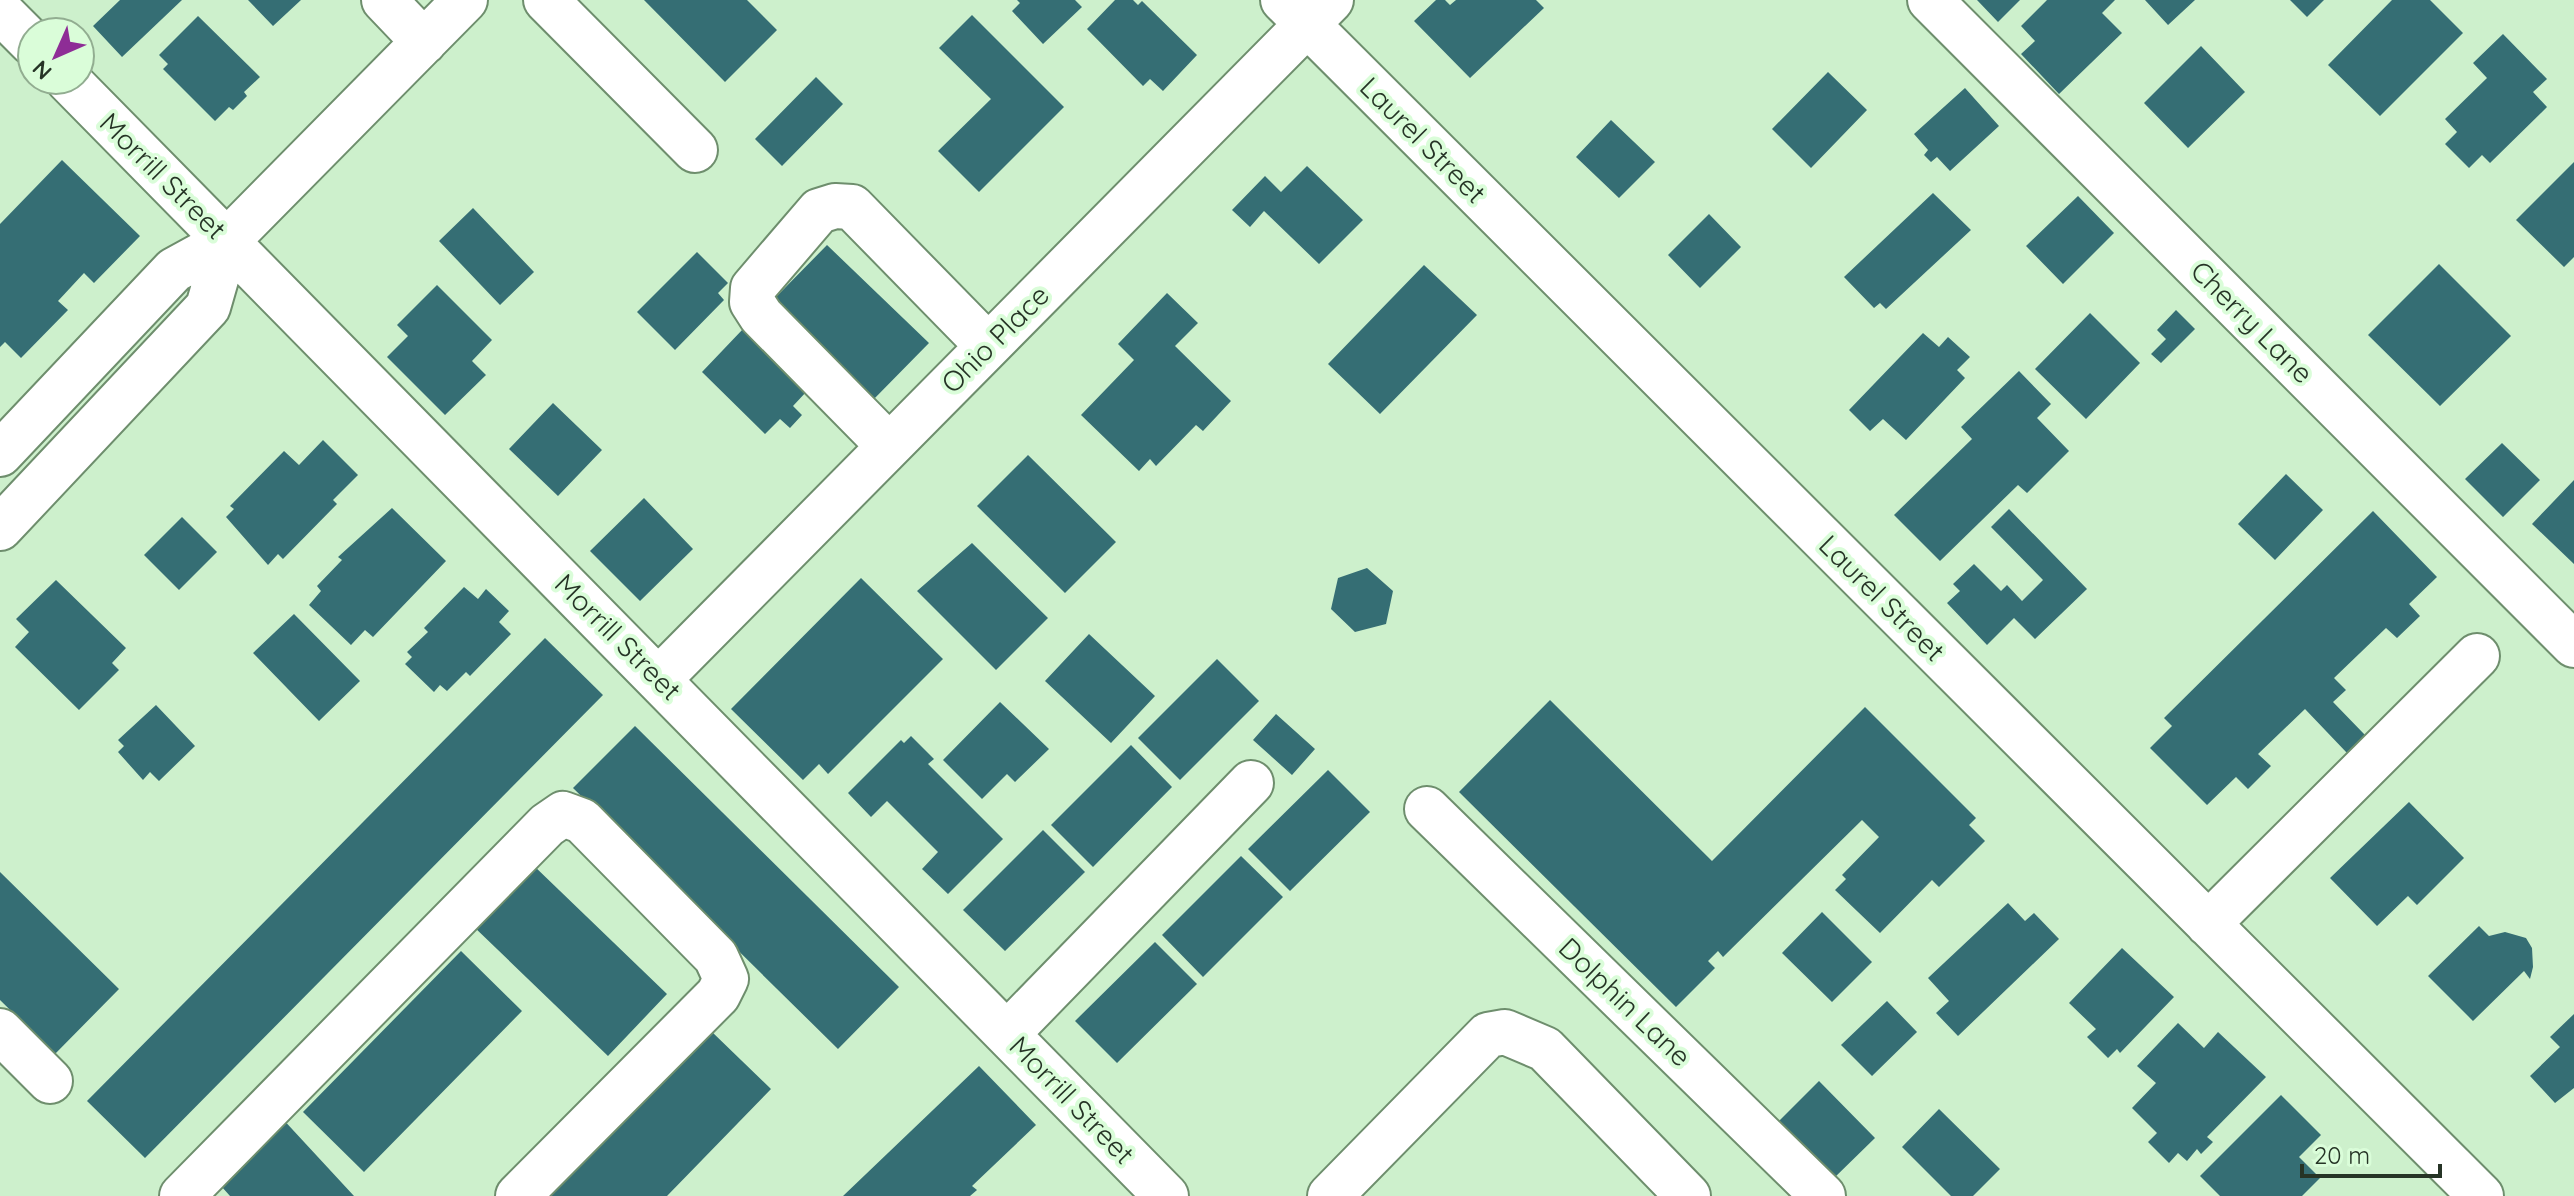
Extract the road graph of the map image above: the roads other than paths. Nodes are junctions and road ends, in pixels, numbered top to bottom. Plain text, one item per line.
1 (384, 0) edge
2 (465, 0) edge
3 (546, 0) edge
4 (1930, 0) edge
5 (1307, 8) edge
6 (0, 11) edge
7 (16, 27) edge
8 (424, 42) junction
9 (84, 96) edge
10 (695, 150) dead end
11 (227, 241) junction
12 (988, 346) junction
13 (889, 446) junction
14 (0, 454) edge
15 (0, 528) edge
16 (2574, 645) edge
17 (2477, 656) dead end
18 (659, 679) junction
19 (1251, 783) dead end
20 (1427, 809) dead end
21 (2208, 924) junction
22 (0, 1031) edge
23 (1007, 1034) junction
24 (50, 1081) dead end
25 (182, 1196) edge
26 (518, 1196) edge
27 (1166, 1196) edge
28 (1330, 1196) edge
29 (1688, 1196) edge
30 (1823, 1196) edge
31 (2481, 1196) edge

1 - 8 street
2 - 8 street
3 - 10 street
4 - 16 street, Cherry Lane
5 - 12 street, Ohio Place
5 - 21 street, Laurel Street
6 - 7 street
8 - 11 street
9 - 11 street, Morrill Street
11 - 14 street
11 - 15 street
11 - 18 street, Morrill Street
12 - 13 street, Ohio Place
12 - 13 street
13 - 18 street, Ohio Place
17 - 21 street
18 - 23 street, Morrill Street
19 - 23 street
20 - 30 street, Dolphin Lane
21 - 31 street, Laurel Street
22 - 24 street
23 - 27 street, Morrill Street
25 - 26 street
28 - 29 street

